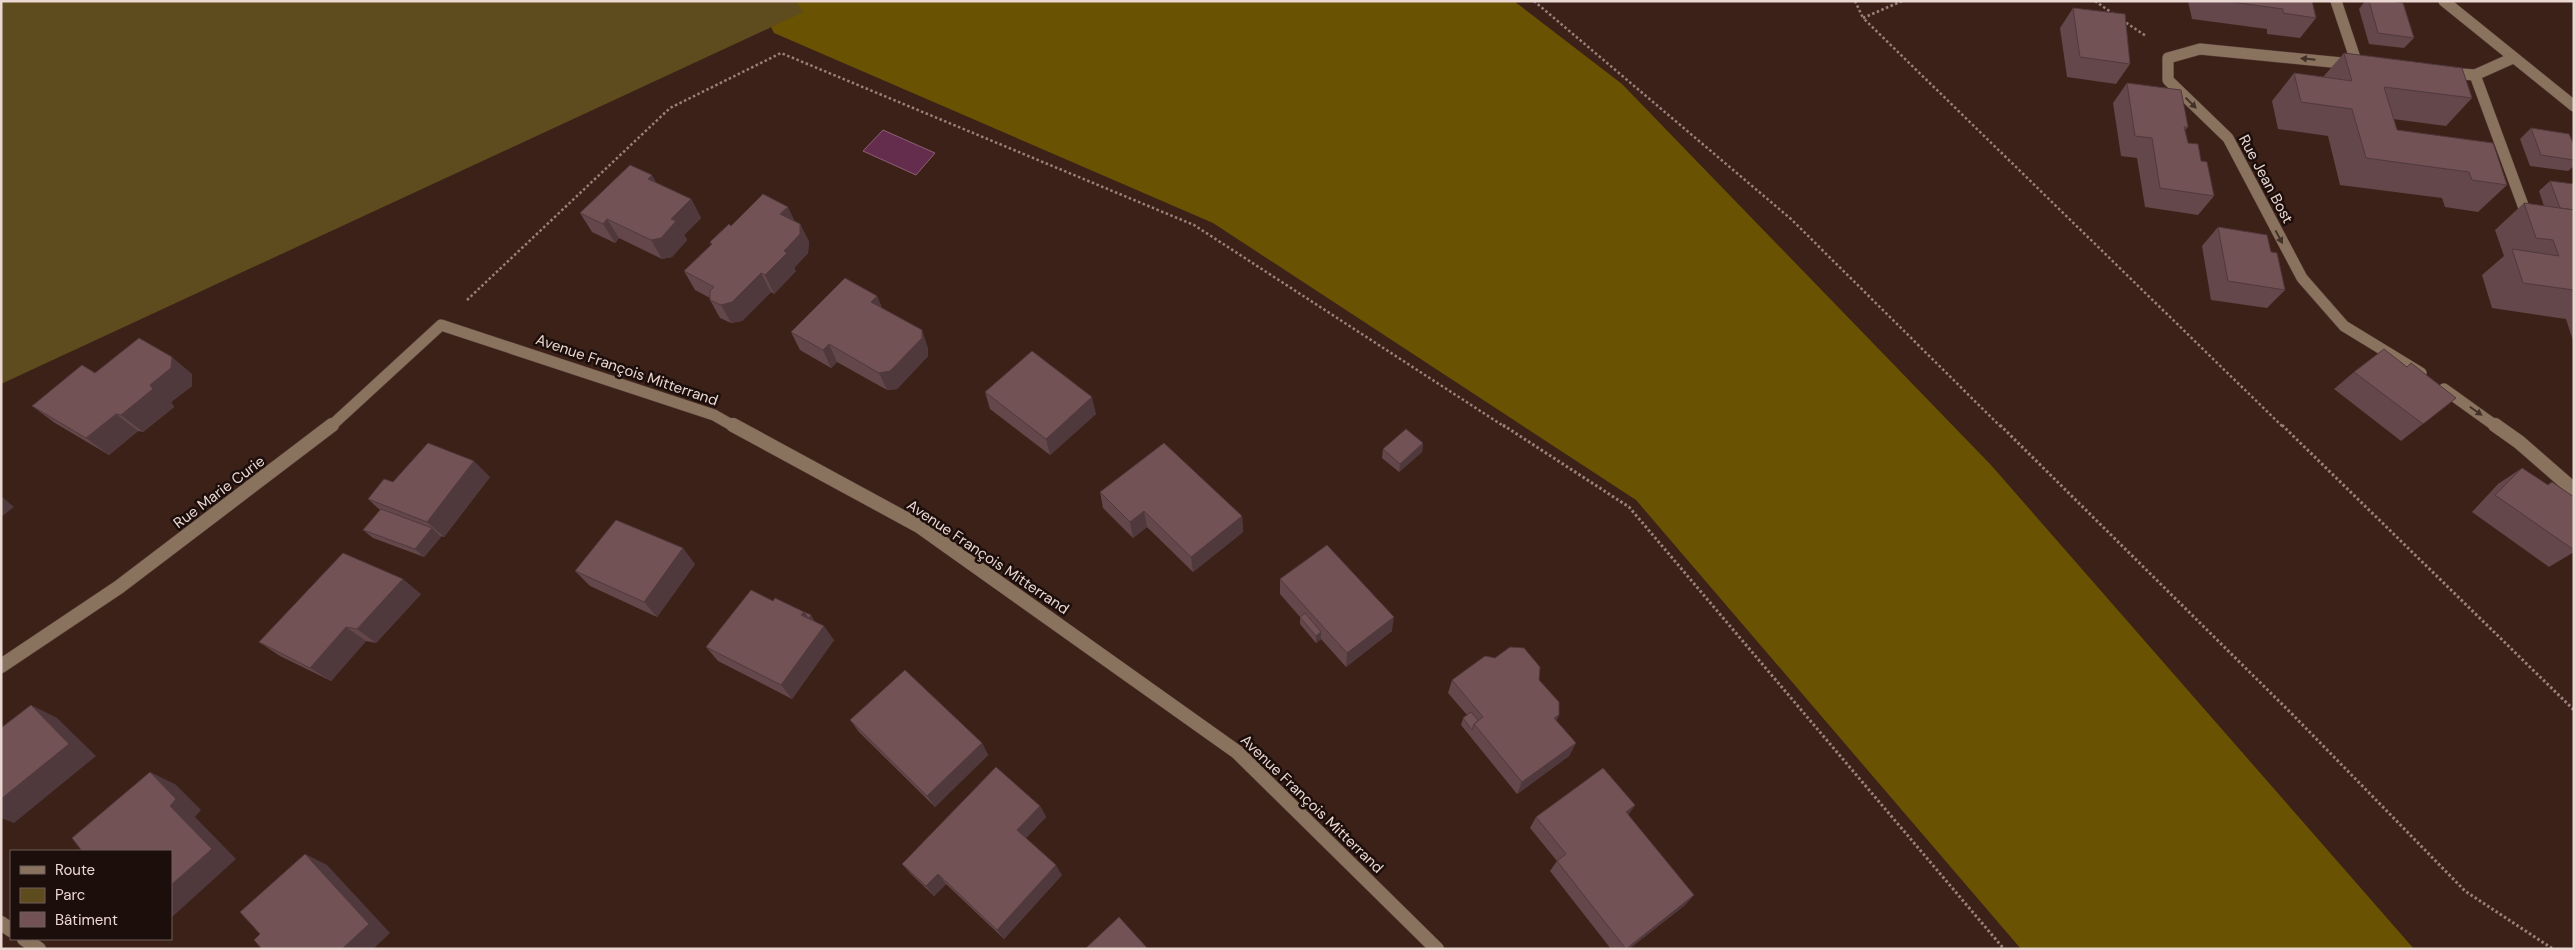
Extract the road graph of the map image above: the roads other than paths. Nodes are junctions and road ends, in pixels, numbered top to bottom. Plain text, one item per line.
1 (2336, 1) edge
2 (2444, 1) edge
3 (2513, 58) junction
4 (2435, 71) edge
5 (2475, 75) junction
6 (2574, 106) edge
7 (2524, 208) edge
8 (441, 325) joint
9 (2574, 490) edge
10 (1, 666) edge
11 (26, 940) edge
12 (39, 949) edge
13 (1437, 949) edge

1 -> 9 street, Rue Jean Bost
2 - 3 street
3 - 5 street
3 - 6 street
4 - 5 street
5 - 7 street
8 - 10 street, Rue Marie Curie
8 - 13 street, Avenue François Mitterrand
11 - 12 street

